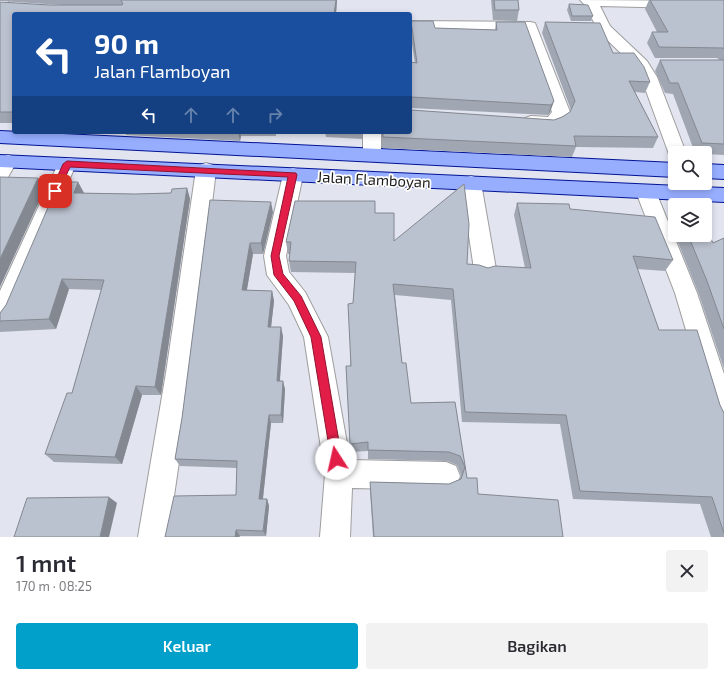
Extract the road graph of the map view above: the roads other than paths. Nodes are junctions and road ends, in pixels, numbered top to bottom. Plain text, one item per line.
1 (2, 0) edge
2 (587, 0) edge
3 (0, 4) edge
4 (724, 5) edge
5 (15, 7) edge
6 (412, 25) edge
7 (512, 121) edge
8 (372, 134) edge
9 (0, 137) edge
10 (674, 146) edge
11 (372, 155) junction
12 (67, 164) junction
13 (3, 165) edge
14 (206, 170) junction
15 (668, 170) edge
16 (712, 171) edge
17 (724, 172) edge
18 (293, 175) junction
19 (471, 183) junction
20 (646, 192) junction
21 (724, 195) edge
22 (485, 270) edge
23 (1, 314) edge
24 (724, 414) edge
25 (339, 474) junction
26 (446, 476) dead end
27 (153, 537) edge
28 (335, 537) edge

1 - 3 street
2 - 4 street
2 - 10 street
3 - 5 street
6 - 7 street
8 - 11 street
9 - 11 main road, Jalan Flamboyan
11 - 15 main road, Jalan Flamboyan
12 - 13 main road, Jalan Flamboyan
12 - 14 main road, Jalan Flamboyan
12 - 23 street
14 - 18 main road, Jalan Flamboyan
14 - 27 street
16 - 17 main road
18 - 19 main road, Jalan Flamboyan
18 - 25 street
19 - 20 main road, Jalan Flamboyan
19 - 22 street
20 - 21 main road, Jalan Flamboyan
20 - 24 street
25 - 26 street
25 - 28 street

